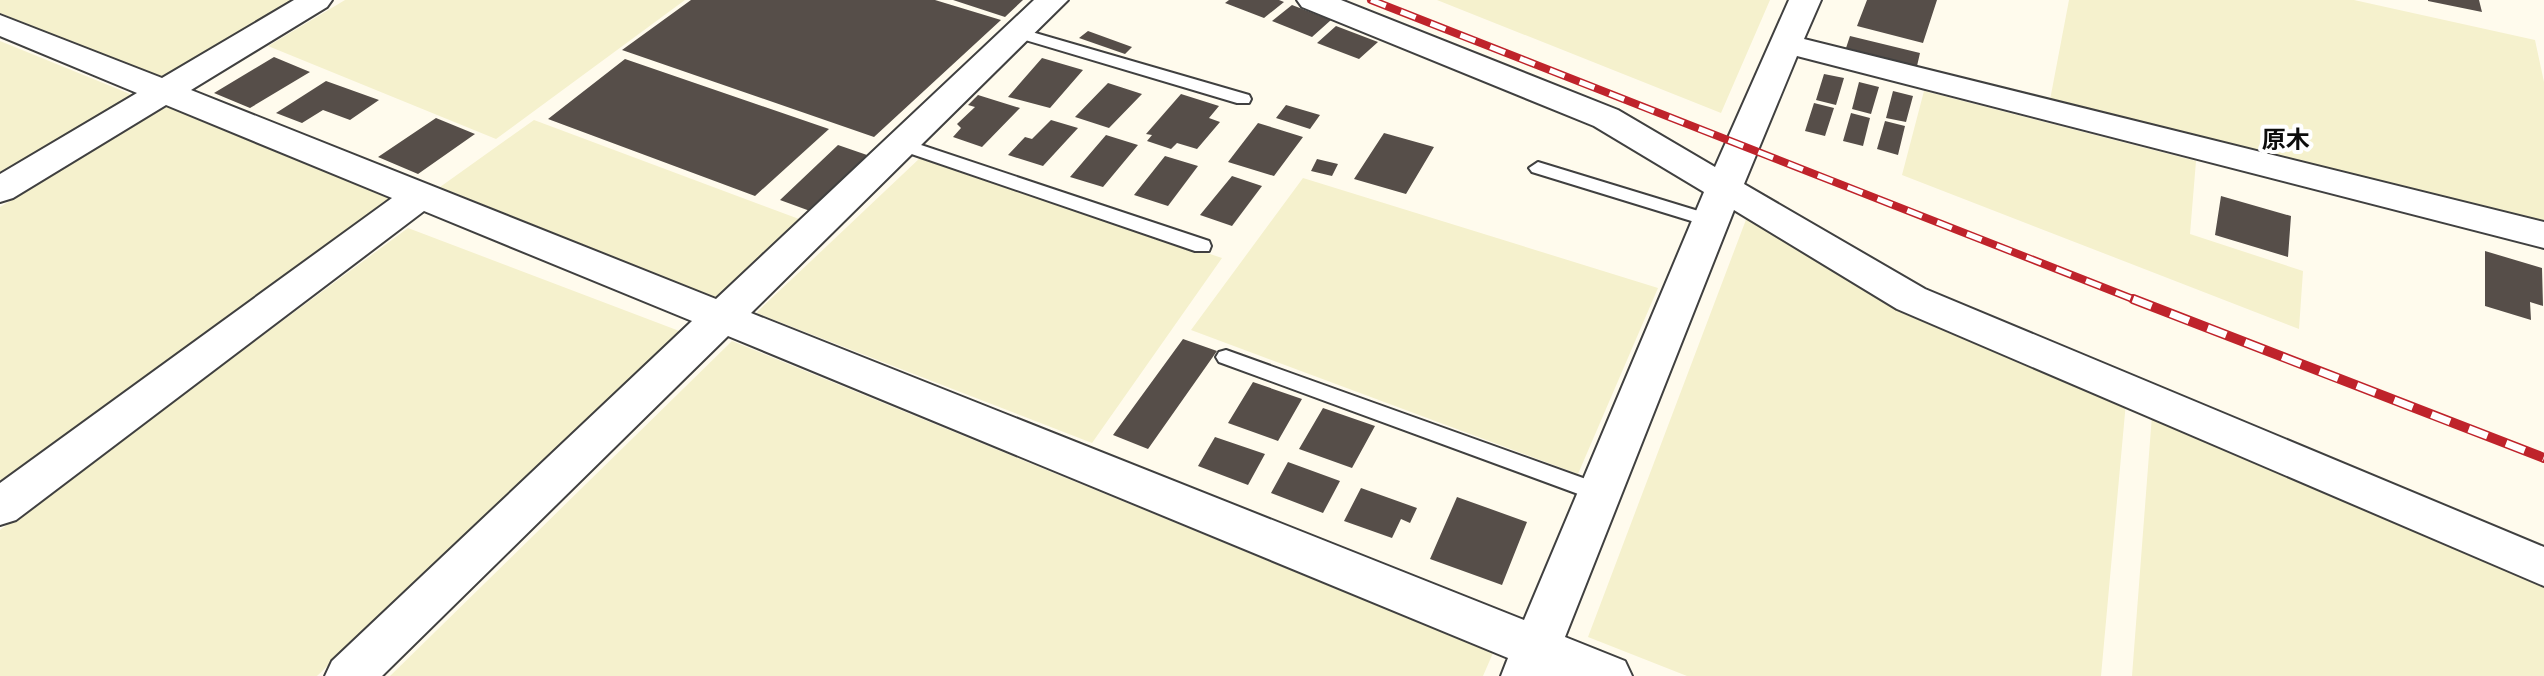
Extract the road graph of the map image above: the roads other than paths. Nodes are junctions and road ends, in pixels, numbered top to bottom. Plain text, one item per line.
1 (316, 0) edge
2 (1052, 0) edge
3 (1313, 0) edge
4 (1805, 0) edge
5 (0, 25) edge
6 (1018, 33) junction
7 (1787, 44) junction
8 (166, 91) junction
9 (1243, 99) dead end
10 (903, 145) junction
11 (1538, 168) dead end
12 (0, 190) edge
13 (421, 195) junction
14 (1718, 203) junction
15 (2544, 235) edge
16 (1202, 246) dead end
17 (724, 318) junction
18 (1226, 357) dead end
19 (1600, 493) junction
20 (0, 507) edge
21 (2544, 567) edge
22 (1531, 662) edge
23 (349, 676) edge
24 (1608, 676) edge

1 - 8 street
2 - 6 street
3 - 14 street
4 - 7 street
5 - 8 street
6 - 9 lane
6 - 10 street
7 - 14 street
7 - 15 street
8 - 12 street
8 - 13 street
10 - 16 lane
10 - 17 street
11 - 14 lane
13 - 17 street
13 - 20 street
14 - 19 street
14 - 21 street
17 - 22 street
17 - 23 street
18 - 19 lane
19 - 22 street
22 - 24 street

